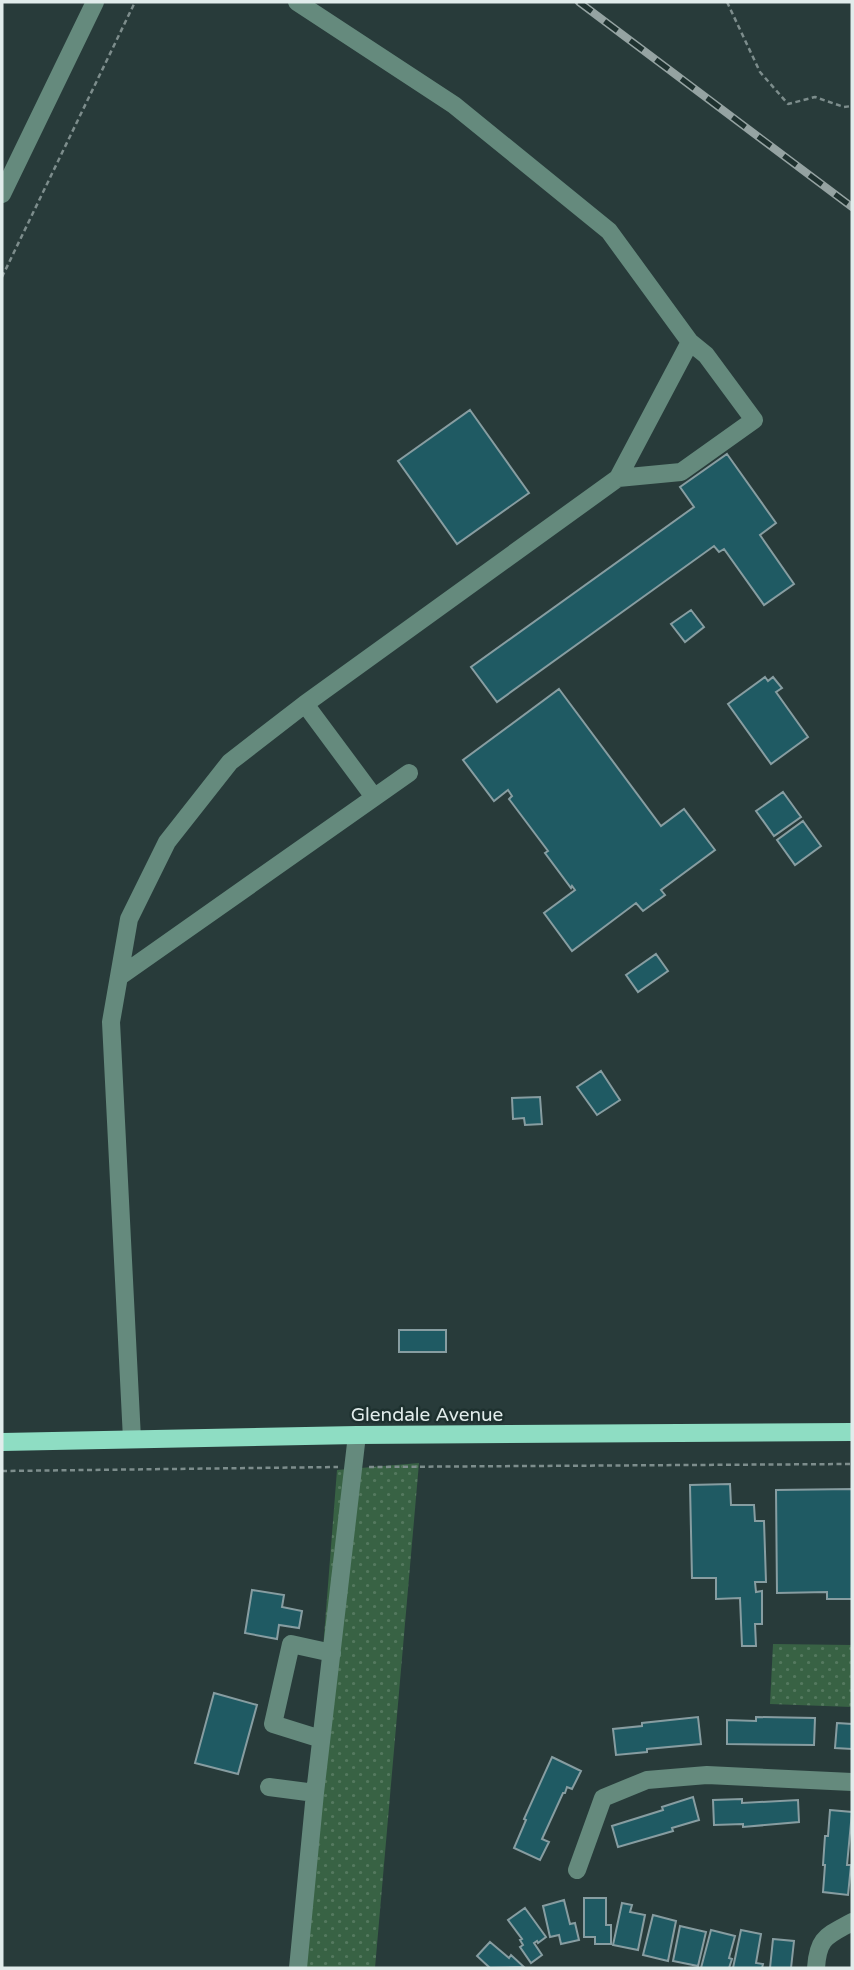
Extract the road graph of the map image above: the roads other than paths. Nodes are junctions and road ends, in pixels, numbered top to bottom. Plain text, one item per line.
1 (95, 2) edge
2 (297, 2) edge
3 (2, 194) edge
4 (690, 342) junction
5 (618, 478) junction
6 (305, 705) junction
7 (409, 773) dead end
8 (374, 797) junction
9 (119, 977) junction
10 (852, 1433) edge
11 (357, 1435) junction
12 (132, 1439) junction
13 (2, 1441) edge
14 (332, 1653) junction
15 (321, 1739) junction
16 (852, 1782) edge
17 (269, 1787) dead end
18 (315, 1793) junction
19 (577, 1870) dead end
20 (852, 1922) edge
21 (298, 1968) edge
22 (816, 1968) edge

1 - 3 street
2 - 4 street
4 - 5 street
4 - 5 street
5 - 6 street
6 - 8 street
6 - 9 street
7 - 8 street
8 - 9 street
9 - 12 street
10 - 11 main road, Glendale Avenue
11 - 12 main road, Glendale Avenue
11 - 14 street
12 - 13 main road, Glendale Avenue
14 - 15 street
14 - 15 street
15 - 18 street
16 - 19 street
17 - 18 street
18 - 21 street
20 - 22 street

